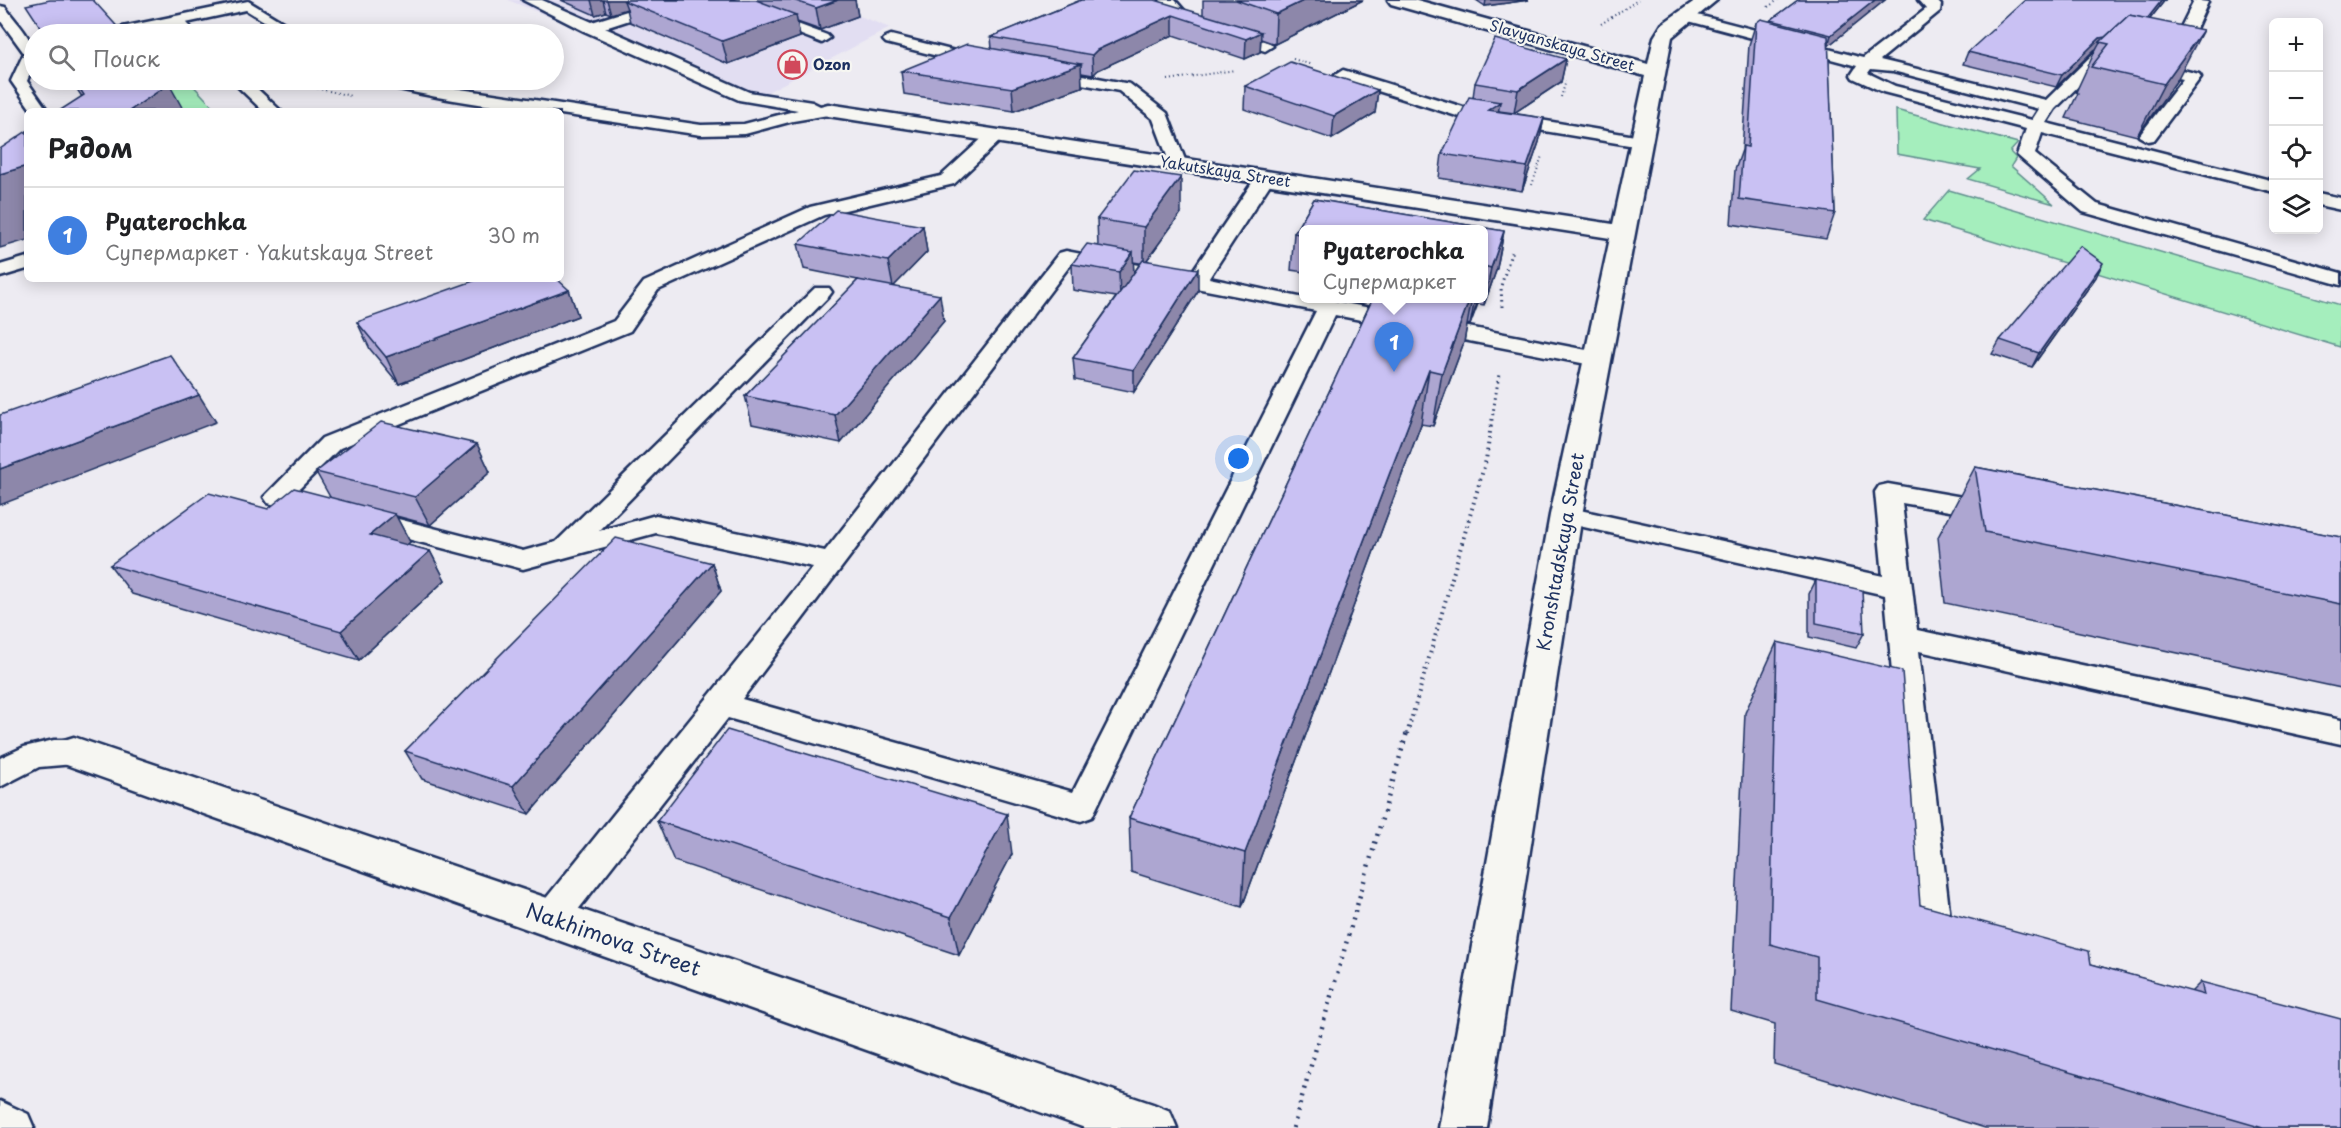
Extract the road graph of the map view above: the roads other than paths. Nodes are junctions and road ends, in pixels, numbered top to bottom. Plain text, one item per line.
1 (530, 0) edge
2 (677, 0) edge
3 (718, 0) edge
4 (1167, 0) edge
5 (1925, 0) edge
6 (2199, 0) edge
7 (1411, 2) edge
8 (245, 3) edge
9 (3, 6) edge
10 (1697, 8) edge
11 (175, 21) junction
12 (161, 24) edge
13 (178, 24) edge
14 (279, 24) edge
15 (589, 28) junction
16 (2187, 32) edge
17 (24, 38) edge
18 (822, 38) dead end
19 (891, 40) dead end
20 (1265, 46) road end
21 (995, 64) edge
22 (1866, 64) junction
23 (1030, 70) edge
24 (24, 71) edge
25 (1657, 73) junction
26 (1343, 75) road end
27 (24, 88) edge
28 (25, 90) edge
29 (250, 90) edge
30 (431, 90) edge
31 (2049, 106) junction
32 (38, 108) edge
33 (270, 108) edge
34 (553, 108) edge
35 (564, 110) edge
36 (828, 110) junction
37 (2036, 126) junction
38 (995, 136) junction
39 (2148, 136) dead end
40 (1641, 142) junction
41 (1178, 165) junction
42 (1265, 178) junction
43 (2269, 186) edge
44 (2323, 200) edge
45 (2341, 204) edge
46 (1622, 233) junction
47 (24, 264) edge
48 (0, 271) edge
49 (2341, 279) edge
50 (1197, 280) junction
51 (822, 292) dead end
52 (1299, 300) edge
53 (1314, 303) edge
54 (1329, 306) junction
55 (1597, 359) junction
56 (2016, 514) edge
57 (1566, 515) junction
58 (566, 548) junction
59 (829, 561) junction
60 (1899, 589) junction
61 (1903, 637) junction
62 (721, 705) junction
63 (2341, 732) edge
64 (74, 752) joint
65 (0, 774) edge
66 (550, 918) junction
67 (1960, 961) edge
68 (0, 1121) edge
69 (14, 1128) edge
70 (1153, 1128) edge
71 (1463, 1128) edge

1 - 15 lane
2 - 15 lane
3 - 18 lane
4 - 20 lane
5 - 22 lane
6 - 16 lane
7 - 25 street, Slavyanskaya Street
8 - 11 lane
8 - 14 lane
9 - 17 lane
10 - 22 lane
10 - 25 street, Kronshtadskaya Street
11 - 12 lane
11 - 13 lane
15 - 36 lane
19 - 21 lane
22 - 31 lane
22 - 37 lane
23 - 41 lane
24 - 27 lane
25 - 40 street, Kronshtadskaya Street
26 - 40 lane
28 - 32 lane
29 - 33 lane
30 - 34 lane
31 - 37 lane
31 - 39 lane
35 - 36 lane
36 - 38 street, Yakutskaya Street
37 - 43 lane
37 - 49 lane
38 - 41 street, Yakutskaya Street
38 - 58 lane
40 - 46 street, Kronshtadskaya Street
41 - 42 street, Yakutskaya Street
42 - 46 street, Yakutskaya Street
42 - 50 lane
44 - 45 lane
46 - 55 street, Kronshtadskaya Street
47 - 48 lane
50 - 52 lane
50 - 59 lane
51 - 58 lane
53 - 54 lane
54 - 55 lane
54 - 62 lane
55 - 57 street, Kronshtadskaya Street
56 - 60 lane
57 - 60 lane
57 - 71 street, Kronshtadskaya Street
58 - 59 lane
59 - 62 lane
60 - 61 lane
61 - 63 lane
61 - 67 lane
62 - 66 lane
64 - 65 lane
64 - 66 street, Nakhimova Street
66 - 70 street, Nakhimova Street
68 - 69 lane

